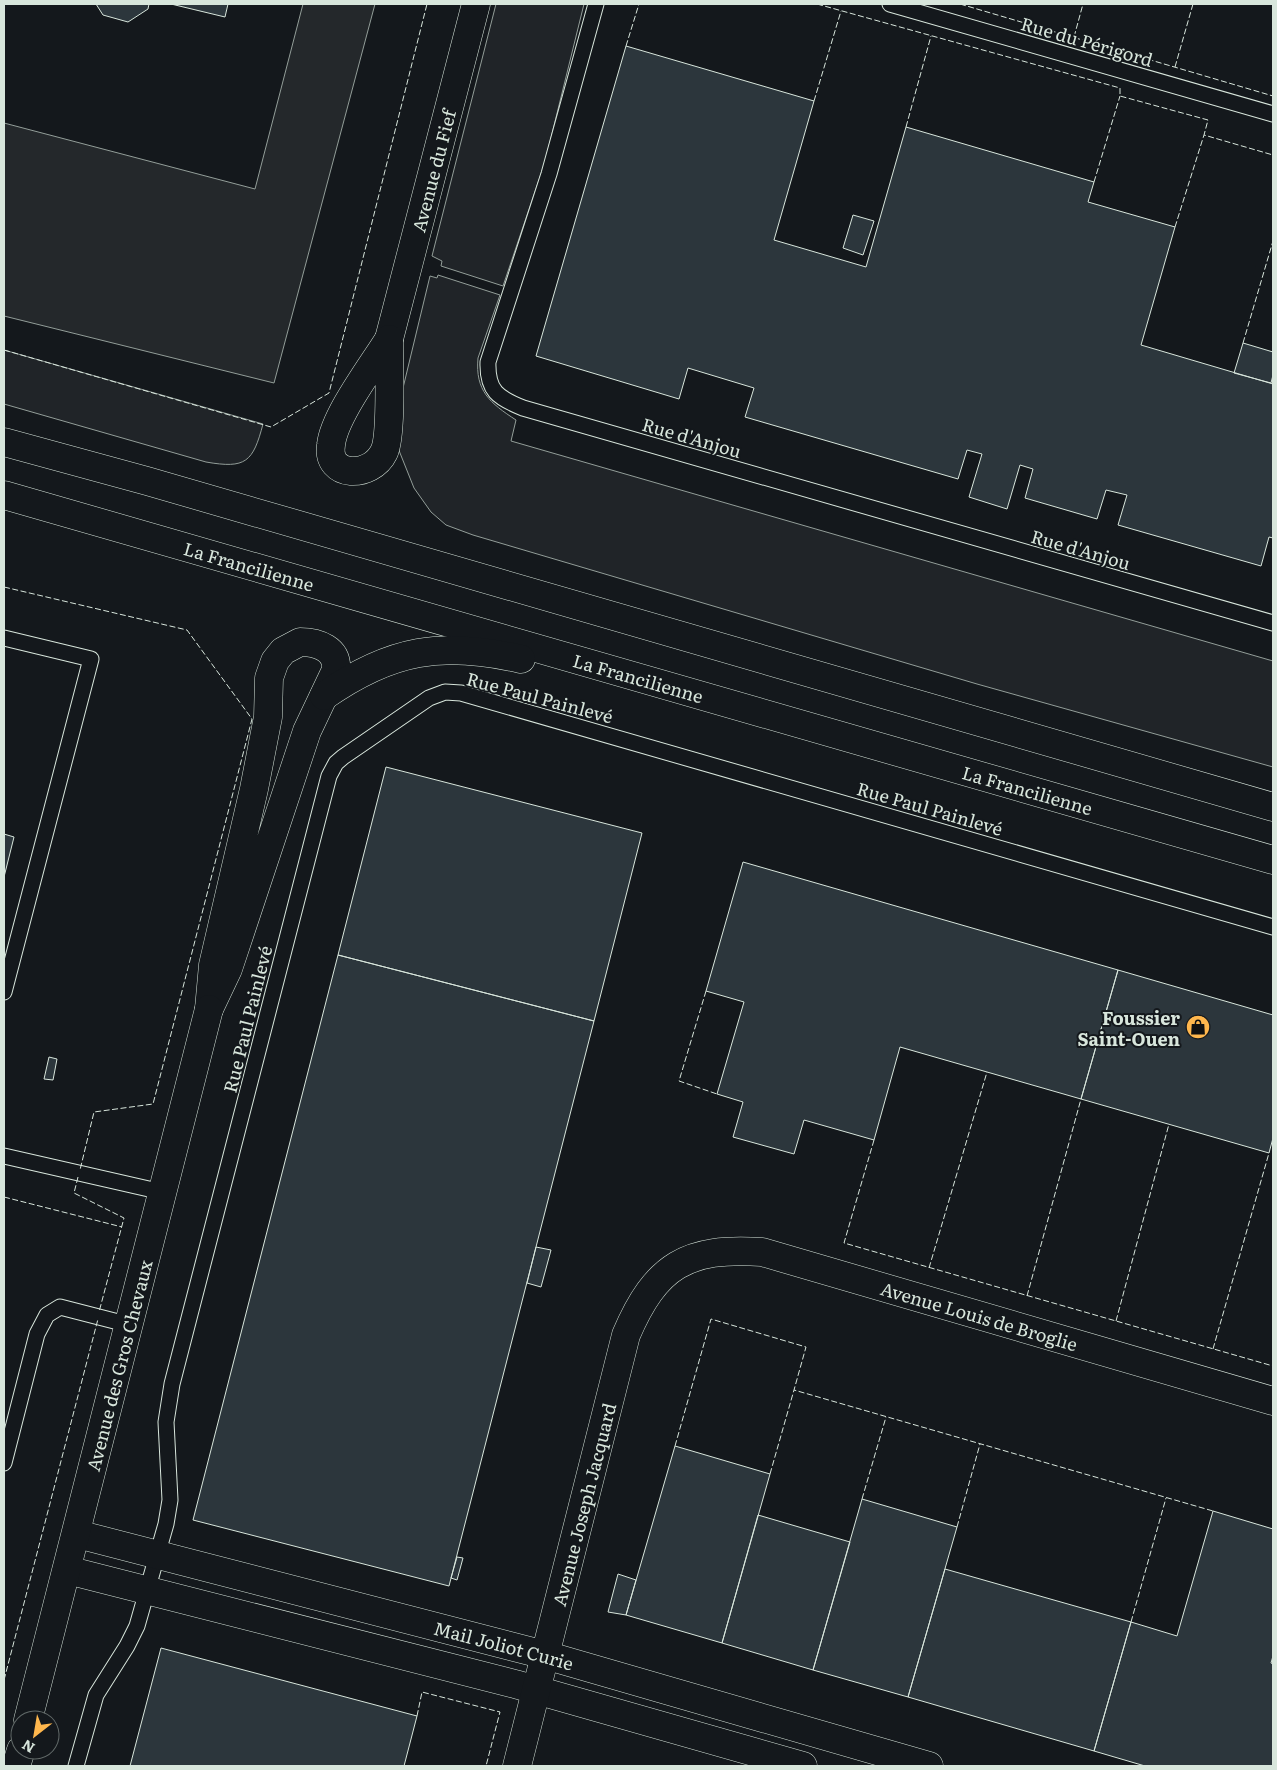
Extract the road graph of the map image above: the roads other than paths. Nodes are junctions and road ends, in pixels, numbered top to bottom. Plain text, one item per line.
1 (476, 4) edge
2 (596, 4) edge
3 (890, 4) edge
4 (1273, 114) edge
5 (389, 339) dead end
6 (4, 442) edge
7 (4, 495) edge
8 (1273, 624) edge
9 (4, 638) edge
10 (702, 695) junction
11 (324, 696) junction
12 (1273, 807) edge
13 (1273, 860) edge
14 (1273, 927) edge
15 (4, 992) edge
16 (209, 1009) junction
17 (4, 1156) edge
18 (162, 1192) junction
19 (684, 1261) joint
20 (130, 1325) junction
21 (1273, 1402) edge
22 (4, 1463) edge
23 (77, 1534) junction
24 (158, 1555) junction
25 (67, 1570) junction
26 (148, 1590) junction
27 (545, 1655) junction
28 (536, 1689) junction
29 (31, 1710) edge
30 (76, 1766) edge
31 (517, 1766) edge
32 (803, 1766) edge
33 (929, 1766) edge

1 - 5 main road, Avenue du Fief
2 - 8 lane, Rue d'Anjou
3 - 4 lane, Rue du Périgord
6 - 12 main road
7 - 10 main road, La Francilienne
9 - 15 lane
10 - 11 main road
10 - 13 main road, La Francilienne
11 - 16 main road
11 - 16 main road
14 - 24 lane, Rue Paul Painlevé
16 - 18 main road, Avenue des Gros Chevaux
17 - 18 lane
18 - 20 main road, Avenue des Gros Chevaux
19 - 21 main road, Avenue Louis de Broglie
19 - 27 main road, Avenue Joseph Jacquard
20 - 22 lane
20 - 23 main road, Avenue des Gros Chevaux
23 - 24 main road, Mail Joliot Curie
23 - 25 main road, Avenue des Gros Chevaux
24 - 26 lane, Rue Paul Painlevé
24 - 27 main road, Mail Joliot Curie
25 - 26 main road, Mail Joliot Curie
25 - 29 main road, Avenue des Gros Chevaux
26 - 28 main road, Mail Joliot Curie
26 - 30 lane, Rue Paul Painlevé
27 - 28 main road, Avenue Joseph Jacquard
27 - 33 main road, Mail Joliot Curie
28 - 31 main road, Avenue Joseph Jacquard
28 - 32 main road, Mail Joliot Curie

